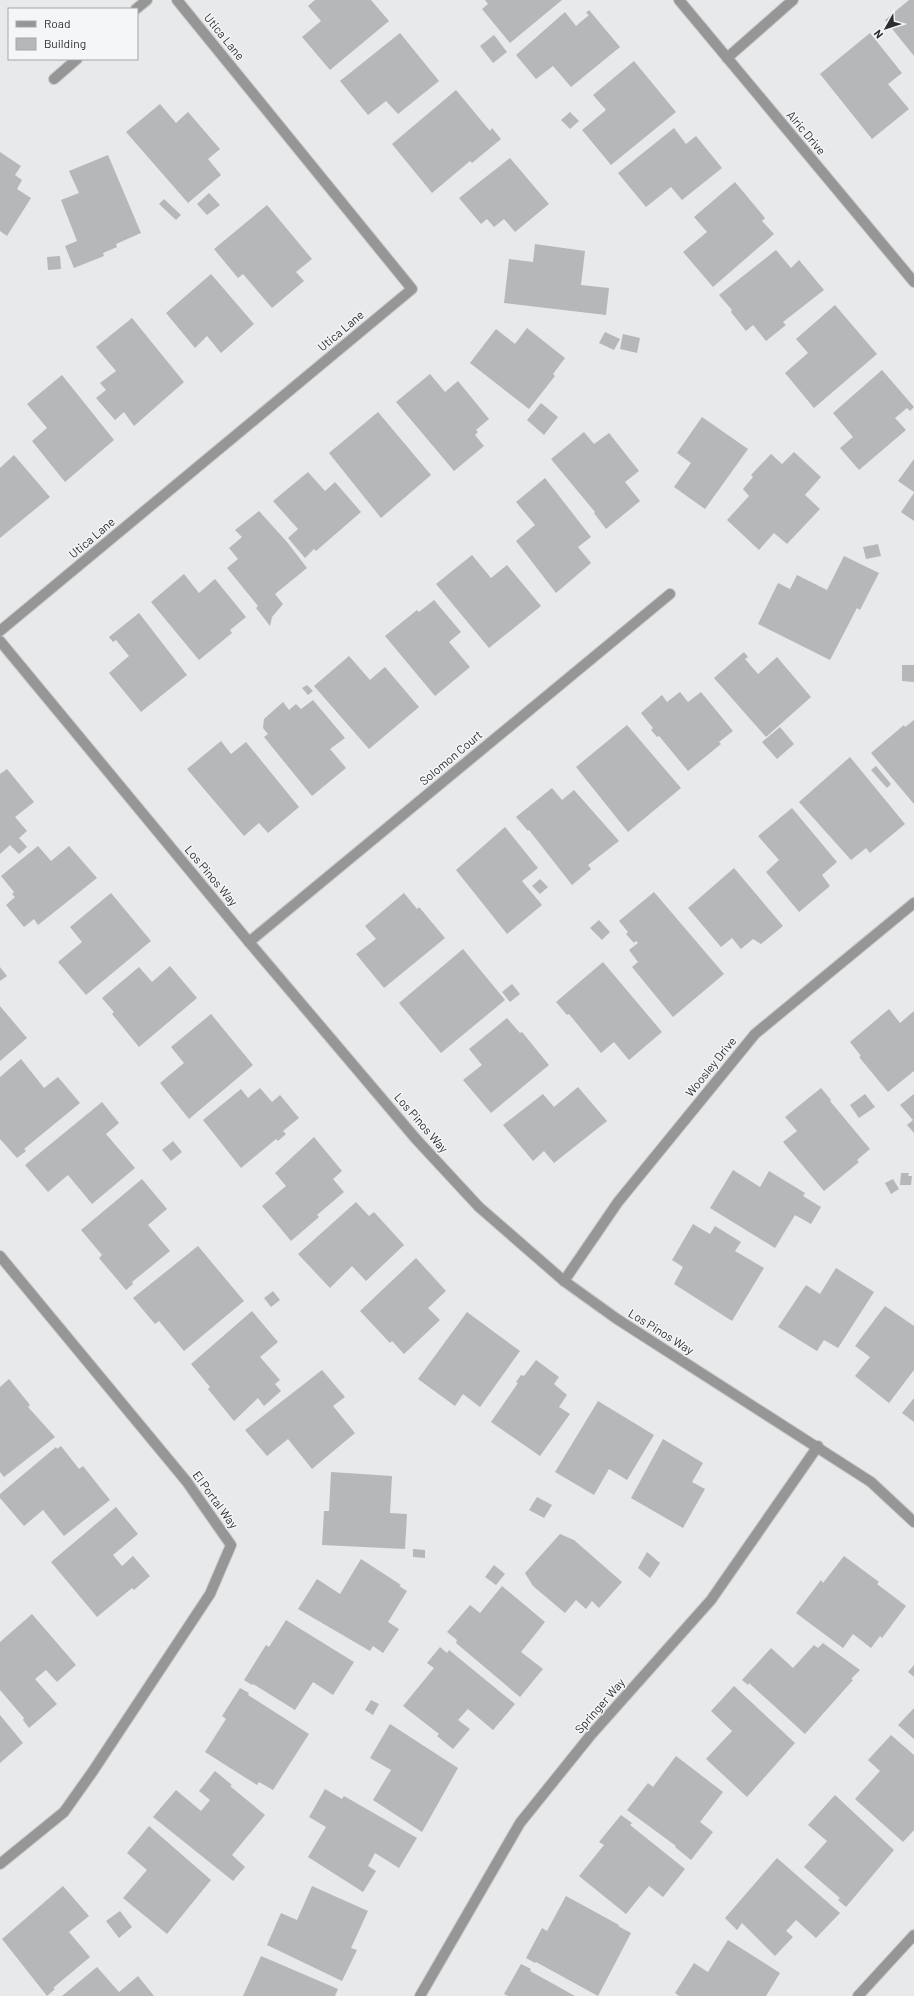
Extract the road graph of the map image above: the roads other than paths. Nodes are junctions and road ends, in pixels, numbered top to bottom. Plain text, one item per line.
1 (147, 0) edge
2 (177, 0) edge
3 (679, 0) edge
4 (793, 0) edge
5 (137, 8) edge
6 (727, 58) junction
7 (76, 60) edge
8 (54, 79) dead end
9 (914, 282) edge
10 (670, 594) dead end
11 (0, 631) edge
12 (0, 641) edge
13 (914, 903) edge
14 (249, 942) junction
15 (0, 1256) edge
16 (564, 1280) junction
17 (818, 1446) junction
18 (914, 1522) edge
19 (0, 1864) edge
20 (914, 1935) edge
21 (420, 1996) edge
22 (858, 1996) edge

1 - 5 street
2 - 11 street, Utica Lane
3 - 6 street, Alric Drive
4 - 6 street
6 - 9 street, Alric Drive
7 - 8 street
10 - 14 street, Solomon Court
12 - 14 street, Los Pinos Way
13 - 16 street, Woosley Drive
14 - 16 street, Los Pinos Way
15 - 19 street, El Portal Way
16 - 17 street, Los Pinos Way
17 - 18 street, Los Pinos Way
17 - 21 street, Springer Way
20 - 22 street

